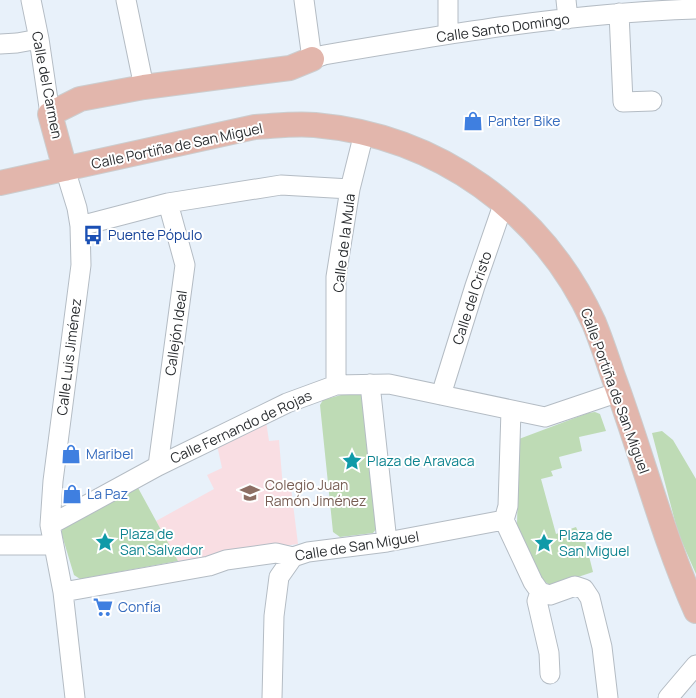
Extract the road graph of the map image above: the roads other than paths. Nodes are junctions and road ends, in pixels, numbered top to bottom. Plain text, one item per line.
1 (31, 0) edge
2 (126, 0) edge
3 (304, 0) edge
4 (448, 0) edge
5 (567, 9) edge
6 (696, 9) edge
7 (619, 13) junction
8 (448, 34) junction
9 (39, 40) junction
10 (0, 44) edge
11 (312, 59) junction
12 (144, 87) junction
13 (652, 101) dead end
14 (50, 114) junction
15 (364, 133) junction
16 (65, 169) junction
17 (0, 183) edge
18 (350, 189) junction
19 (504, 202) junction
20 (168, 203) junction
21 (80, 226) junction
22 (370, 384) junction
23 (336, 385) junction
24 (619, 392) junction
25 (440, 395) junction
26 (511, 410) junction
27 (158, 466) junction
28 (504, 520) junction
29 (50, 525) junction
30 (388, 542) junction
31 (0, 545) edge
32 (53, 546) junction
33 (293, 557) junction
34 (63, 592) junction
35 (540, 592) junction
36 (696, 611) edge
37 (696, 665) edge
38 (550, 674) dead end
39 (75, 698) edge
40 (272, 698) edge
41 (608, 698) edge
42 (668, 698) edge

1 - 9 street, Calle del Carmen
2 - 12 street
3 - 11 street
4 - 8 street
5 - 7 street, Calle Santo Domingo
5 - 8 street, Calle Santo Domingo
6 - 7 street, Calle Santo Domingo
7 - 13 street
8 - 11 street, Calle Santo Domingo
9 - 10 street
9 - 14 street, Calle del Carmen
11 - 12 main road
12 - 14 main road
14 - 16 main road, Calle del Carmen
15 - 16 main road, Calle Portiña de San Miguel
15 - 18 street, Calle de la Mula
15 - 19 main road, Calle Portiña de San Miguel
16 - 17 main road, Calle Portiña de San Miguel
16 - 21 street, Calle Luis Jiménez
18 - 20 street
18 - 23 street, Calle de la Mula
19 - 24 main road, Calle Portiña de San Miguel
19 - 25 street, Calle del Cristo
20 - 21 street
20 - 27 street, Callejón Ideal
21 - 29 street, Calle Luis Jiménez
22 - 23 street, Calle Fernando de Rojas
22 - 25 street, Calle Fernando de Rojas
22 - 30 street
23 - 27 street, Calle Fernando de Rojas
24 - 26 street, Calle Fernando de Rojas
24 - 36 main road, Calle Portiña de San Miguel
25 - 26 street, Calle Fernando de Rojas
26 - 28 street
27 - 29 street, Calle Fernando de Rojas
28 - 30 street, Calle de San Miguel
28 - 35 street
29 - 32 street, Calle Luis Jiménez
30 - 33 street, Calle de San Miguel
31 - 32 street
32 - 34 street, Calle Luis Jiménez
33 - 34 street, Calle de San Miguel
33 - 40 street
34 - 39 street, Calle Luis Jiménez
35 - 38 street
35 - 41 street
37 - 42 street

